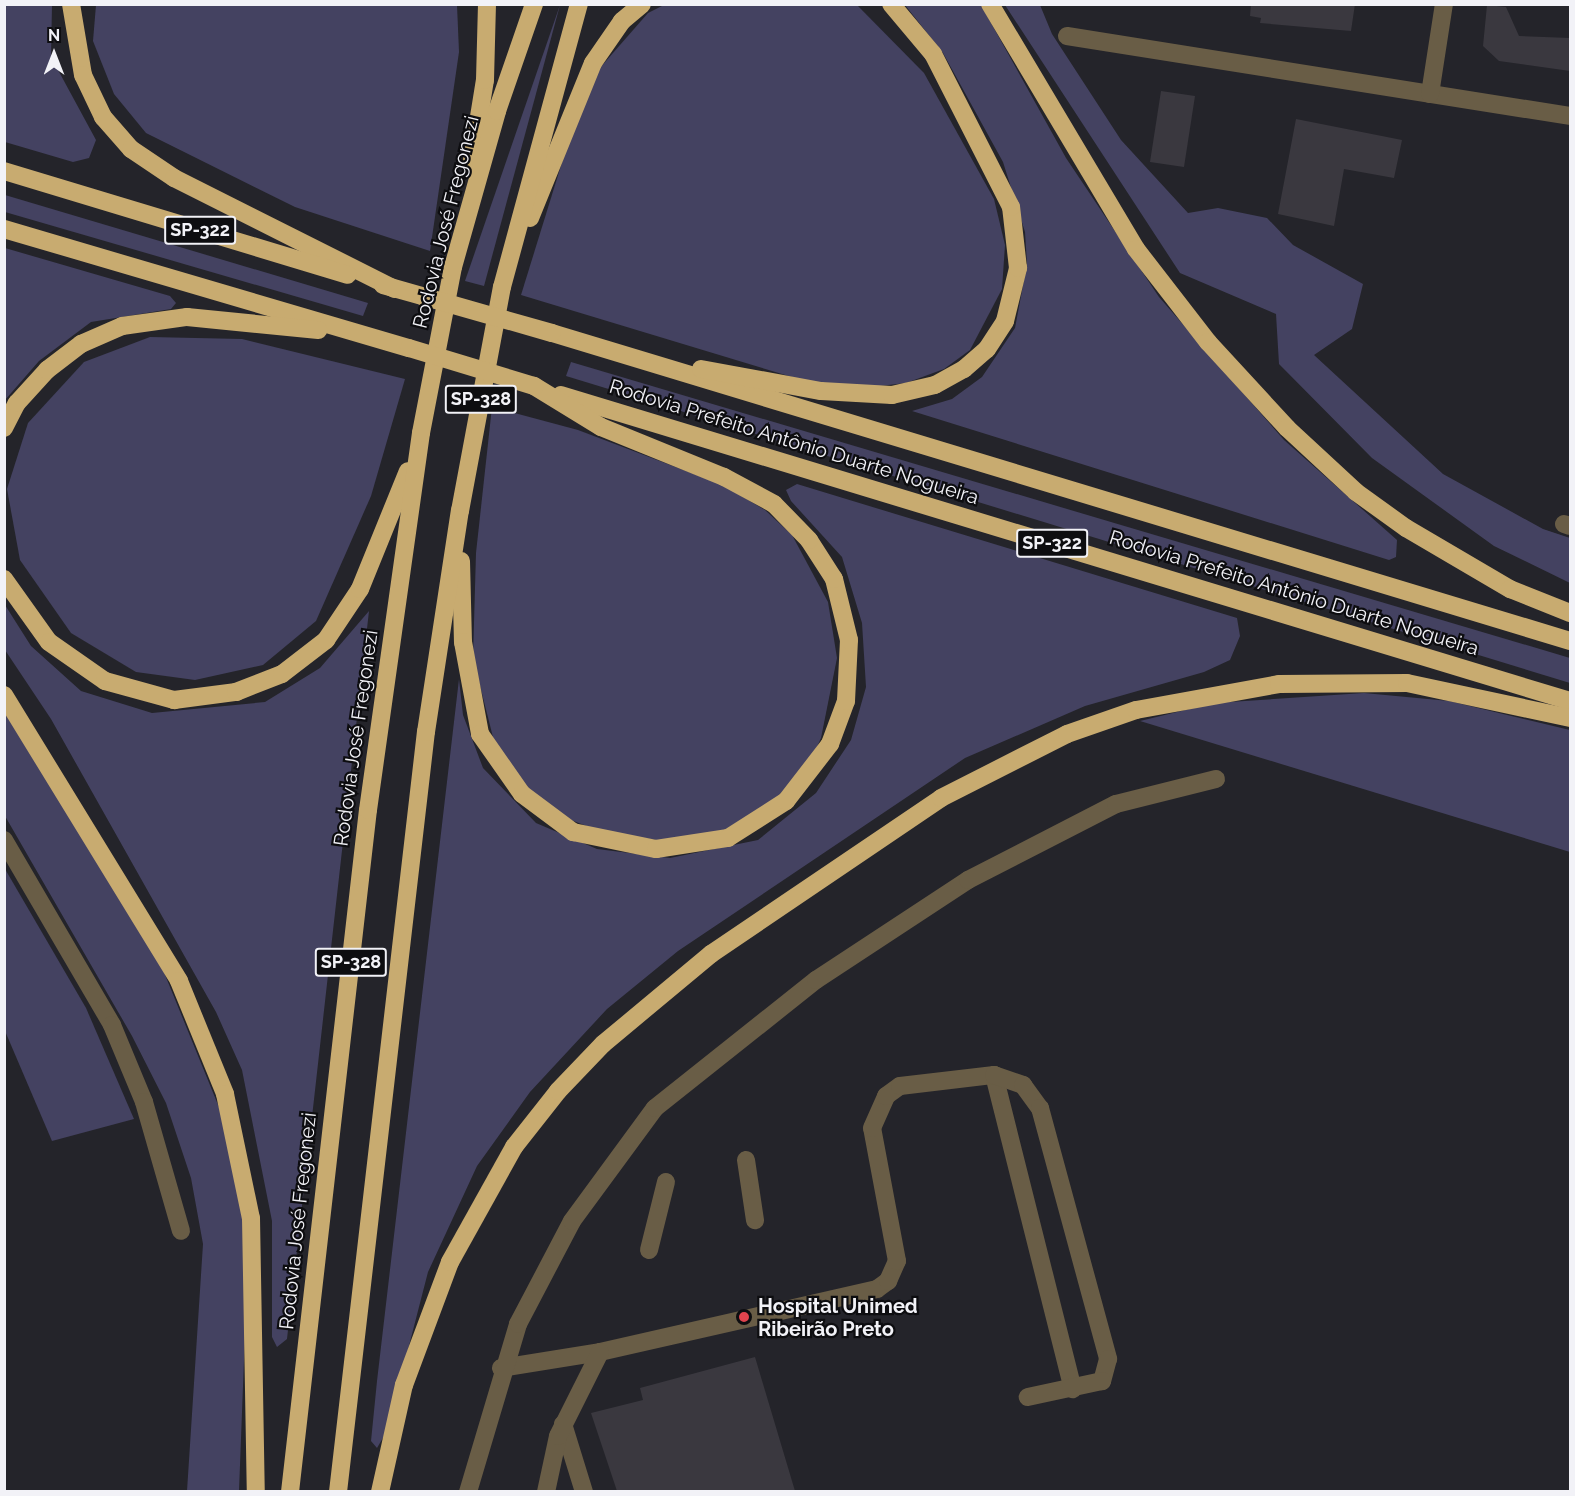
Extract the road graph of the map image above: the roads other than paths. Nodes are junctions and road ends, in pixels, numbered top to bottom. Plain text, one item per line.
1 (71, 4) edge
2 (487, 4) edge
3 (534, 4) edge
4 (579, 4) edge
5 (642, 4) edge
6 (891, 4) edge
7 (990, 4) edge
8 (1444, 4) edge
9 (1066, 36) dead end
10 (1430, 93) junction
11 (1570, 116) edge
12 (4, 171) edge
13 (4, 229) edge
14 (453, 267) junction
15 (502, 287) junction
16 (395, 289) junction
17 (369, 336) junction
18 (613, 353) junction
19 (534, 386) junction
20 (4, 428) edge
21 (421, 433) junction
22 (460, 511) junction
23 (4, 579) edge
24 (1570, 613) edge
25 (1570, 641) edge
26 (4, 695) edge
27 (1570, 701) edge
28 (1570, 718) edge
29 (1216, 779) dead end
30 (4, 840) edge
31 (993, 1075) junction
32 (746, 1160) dead end
33 (666, 1182) dead end
34 (755, 1220) dead end
35 (181, 1232) dead end
36 (649, 1250) dead end
37 (600, 1352) junction
38 (501, 1368) junction
39 (1073, 1389) junction
40 (1028, 1398) dead end
41 (563, 1424) junction
42 (256, 1491) edge
43 (290, 1491) edge
44 (338, 1491) edge
45 (380, 1491) edge
46 (468, 1491) edge
47 (546, 1491) edge
48 (584, 1491) edge

1 - 16 highway
2 - 14 highway
3 - 14 highway, Rodovia José Fregonezi
4 - 15 highway
5 - 15 highway
6 - 18 highway
7 - 24 highway
8 - 10 street
9 - 10 street
10 - 11 street
12 - 16 highway, Rodovia Prefeito Antônio Duarte Nogueira / SP-322
13 - 17 highway, Rodovia Prefeito Antônio Duarte Nogueira / SP-322
14 - 21 highway, Rodovia José Fregonezi / SP-328
15 - 22 highway, SP-328
16 - 18 highway, Rodovia Prefeito Antônio Duarte Nogueira / SP-322, bridge
17 - 19 highway, Rodovia Prefeito Antônio Duarte Nogueira / SP-322, bridge
17 - 20 highway
18 - 25 highway, Rodovia Prefeito Antônio Duarte Nogueira / SP-322
19 - 22 highway
19 - 27 highway, Rodovia Prefeito Antônio Duarte Nogueira / SP-322
21 - 23 highway
21 - 43 highway, Rodovia José Fregonezi / SP-328
22 - 44 highway, SP-328
26 - 42 highway
28 - 45 highway
29 - 38 street
30 - 35 street
31 - 37 street
31 - 39 street
31 - 39 street
32 - 34 street
33 - 36 street
37 - 38 street
37 - 41 street
38 - 46 street
39 - 40 street
41 - 47 street
41 - 48 street

